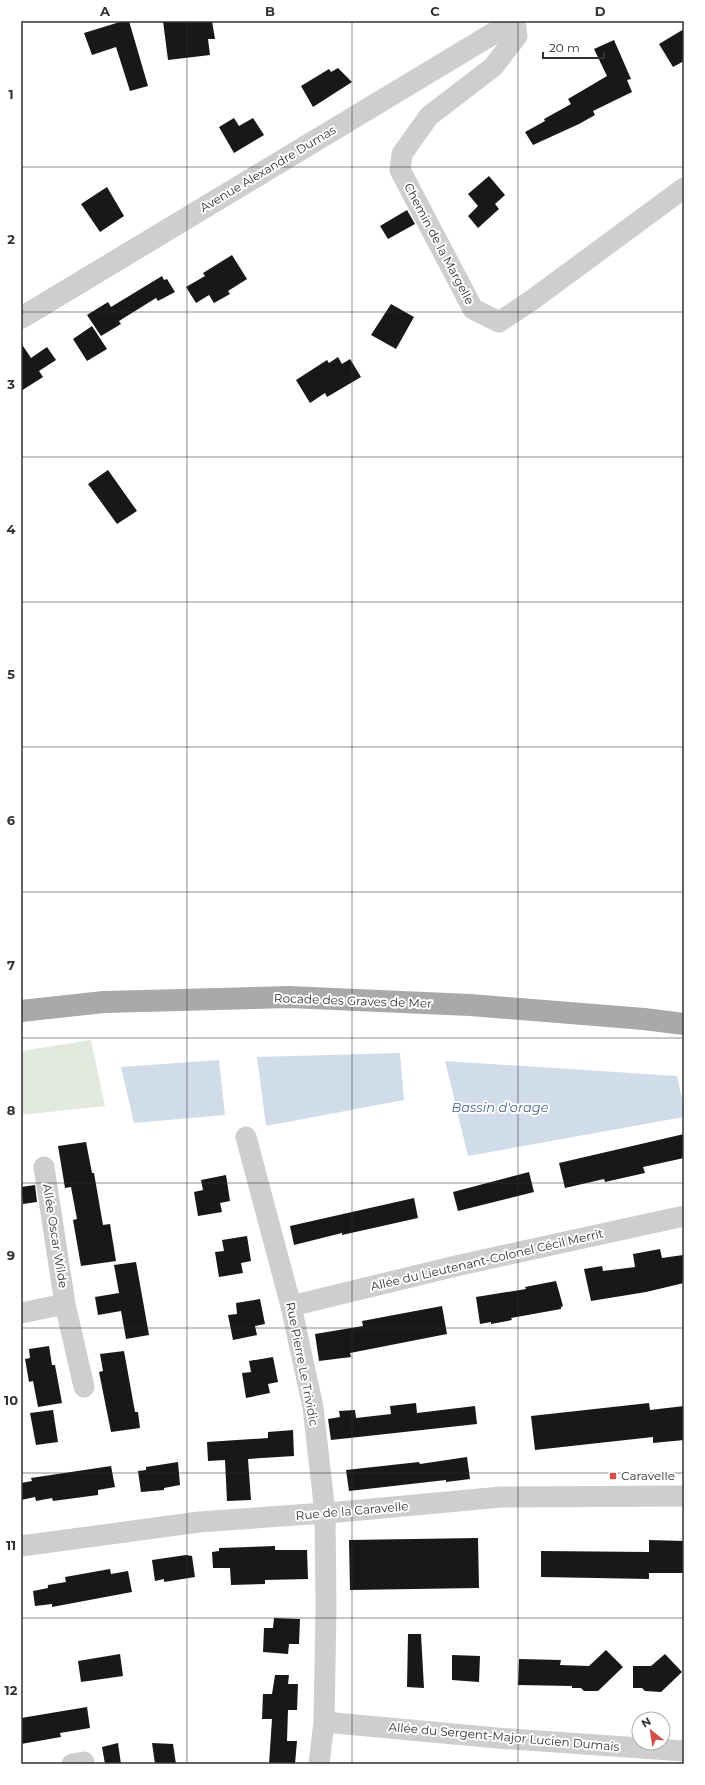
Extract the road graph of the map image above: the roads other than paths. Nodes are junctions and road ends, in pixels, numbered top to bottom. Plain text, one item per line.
1 (514, 21) edge
2 (684, 188) edge
3 (21, 318) edge
4 (21, 1011) edge
5 (684, 1024) edge
6 (246, 1138) dead end
7 (44, 1167) dead end
8 (684, 1216) edge
9 (66, 1304) junction
10 (291, 1306) junction
11 (21, 1313) edge
12 (84, 1386) dead end
13 (684, 1496) edge
14 (324, 1513) junction
15 (21, 1546) edge
16 (324, 1722) junction
17 (684, 1751) edge
18 (318, 1764) edge

1 - 2 street, Chemin de la Margelle
1 - 3 street, Avenue Alexandre Dumas
4 - 5 main road, Rocade des Graves de Mer
6 - 10 street, Rue Pierre Le Trividic
7 - 9 street, Allée Oscar Wilde
8 - 10 street, Allée du Lieutenant-Colonel Cécil Merrit
9 - 11 street, Allée Oscar Wilde
9 - 12 street, Allée Oscar Wilde
10 - 14 street, Rue Pierre Le Trividic
13 - 14 street, Rue de la Caravelle
14 - 15 street, Rue de la Caravelle
14 - 16 street, Rue Pierre Le Trividic
16 - 17 street, Allée du Sergent-Major Lucien Dumais
16 - 18 street, Rue Pierre Le Trividic

